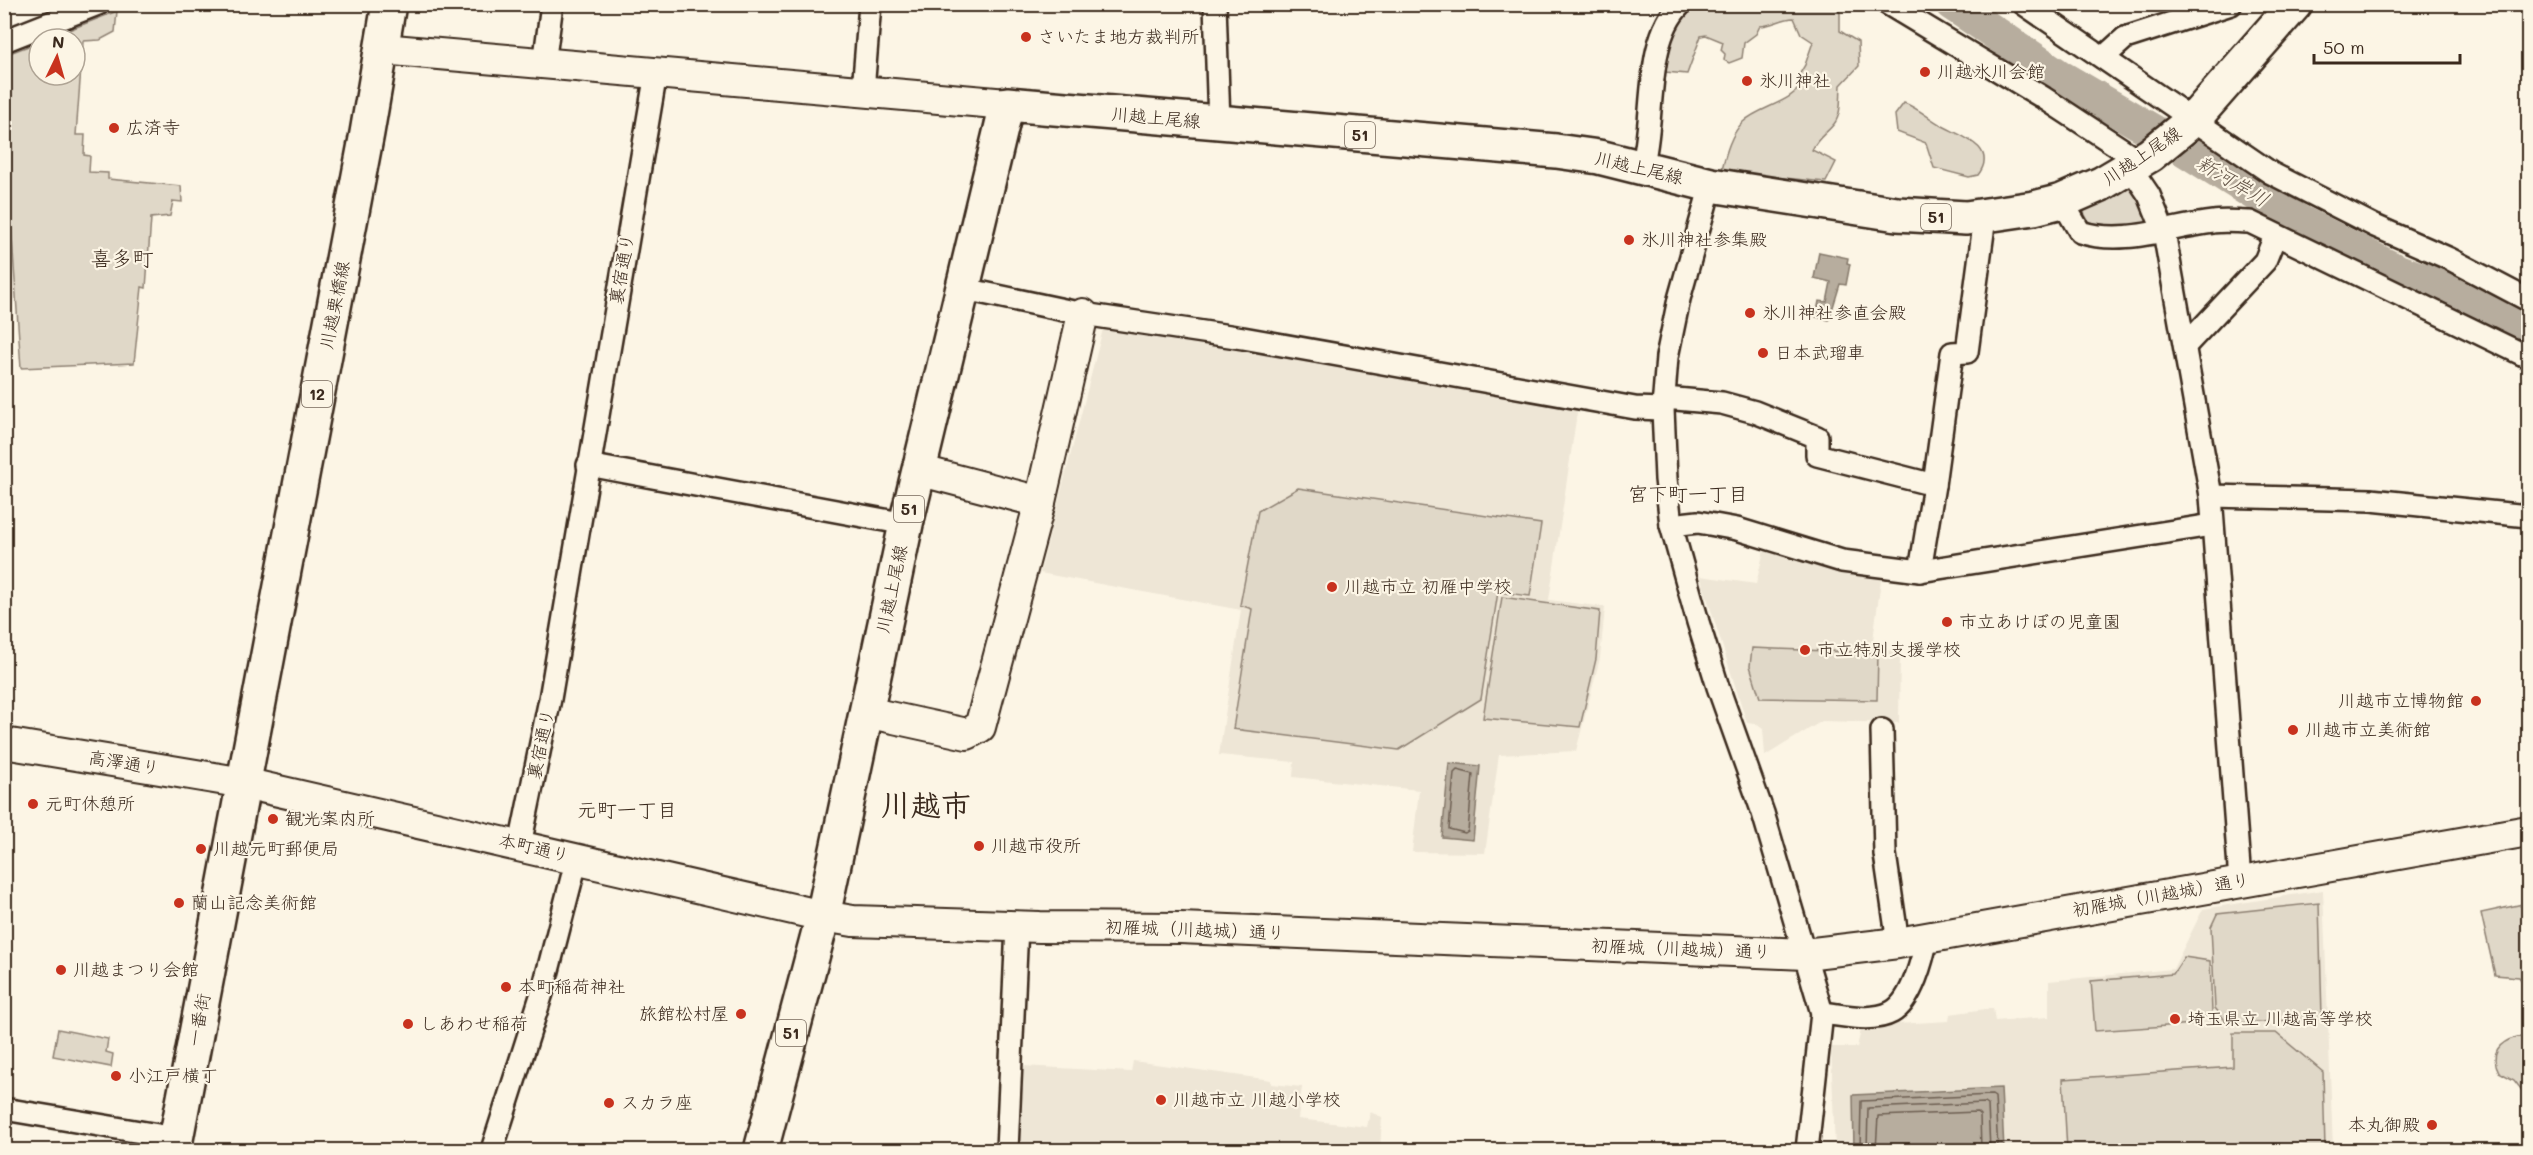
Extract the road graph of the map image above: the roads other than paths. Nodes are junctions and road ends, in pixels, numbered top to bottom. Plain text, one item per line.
1 (98, 4) edge
2 (389, 4) edge
3 (552, 4) edge
4 (870, 4) edge
5 (1215, 4) edge
6 (1888, 4) edge
7 (2024, 4) edge
8 (2231, 4) edge
9 (1672, 8) edge
10 (2288, 8) edge
11 (4, 41) edge
12 (382, 49) junction
13 (2104, 57) junction
14 (544, 64) junction
15 (656, 73) junction
16 (863, 91) junction
17 (1007, 104) junction
18 (2191, 122) junction
19 (1219, 123) junction
20 (2140, 161) junction
21 (1642, 167) junction
22 (1711, 185) junction
23 (2062, 201) junction
24 (1985, 217) junction
25 (2164, 232) junction
26 (2275, 236) junction
27 (960, 288) junction
28 (2529, 300) edge
29 (1083, 314) junction
30 (2186, 345) junction
31 (2529, 357) edge
32 (1663, 403) junction
33 (588, 465) junction
34 (918, 470) junction
35 (1934, 485) junction
36 (2211, 496) junction
37 (1040, 502) junction
38 (2529, 516) edge
39 (906, 524) junction
40 (1671, 525) junction
41 (2212, 525) junction
42 (1920, 571) junction
43 (866, 712) junction
44 (1882, 730) dead end
45 (4, 743) edge
46 (244, 783) junction
47 (2529, 831) edge
48 (520, 845) junction
49 (577, 858) junction
50 (2240, 881) junction
51 (823, 916) junction
52 (1017, 926) junction
53 (1927, 937) junction
54 (1898, 943) junction
55 (1805, 954) junction
56 (1822, 1013) junction
57 (4, 1108) edge
58 (175, 1144) edge
59 (492, 1150) edge
60 (761, 1150) edge
61 (1006, 1150) edge
62 (1807, 1150) edge

1 - 11 street
2 - 12 main road, 川越栗橋線 / 12
3 - 14 street
4 - 16 street
5 - 19 street
6 - 20 street
7 - 13 street
8 - 13 street
9 - 21 street
10 - 18 main road, 川越上尾線 / 51
12 - 14 street
12 - 46 main road, 川越栗橋線 / 12
13 - 18 street
14 - 15 street
15 - 16 street
15 - 33 street, 裏宿通り
16 - 17 street
17 - 19 main road, 川越上尾線 / 51
17 - 27 main road, 川越上尾線 / 51
18 - 20 main road, 川越上尾線 / 51
18 - 28 street
19 - 21 main road, 川越上尾線 / 51
20 - 23 main road, 川越上尾線 / 51
20 - 25 street
21 - 22 main road, 川越上尾線 / 51
22 - 24 main road, 川越上尾線 / 51
22 - 32 street
23 - 24 main road, 川越上尾線 / 51
23 - 25 street
24 - 35 street
25 - 26 street
25 - 30 street
26 - 30 street
26 - 31 street
27 - 29 street
27 - 34 main road, 川越上尾線 / 51
29 - 32 street
29 - 37 street
30 - 36 street
32 - 35 street
32 - 40 street
33 - 39 street
33 - 48 street, 裏宿通り
34 - 37 street
34 - 39 main road, 川越上尾線 / 51
35 - 42 street
36 - 38 street
36 - 41 street
37 - 43 street
39 - 43 main road, 川越上尾線 / 51
40 - 42 street
40 - 55 street
41 - 42 street
41 - 50 street
43 - 51 main road, 川越上尾線 / 51
44 - 54 street
45 - 46 street, 高澤通り
46 - 48 street, 本町通り
46 - 58 main road, 一番街 / 12
47 - 50 street, 初雁城（川越城）通り
48 - 49 street, 本町通り
49 - 51 street, 本町通り
49 - 59 street
50 - 53 street, 初雁城（川越城）通り
51 - 52 street, 初雁城（川越城）通り
51 - 60 main road, 川越上尾線 / 51
52 - 55 street, 初雁城（川越城）通り
52 - 61 street
53 - 54 street, 初雁城（川越城）通り
53 - 56 street
54 - 55 street, 初雁城（川越城）通り
55 - 56 street
56 - 62 street
57 - 58 street

